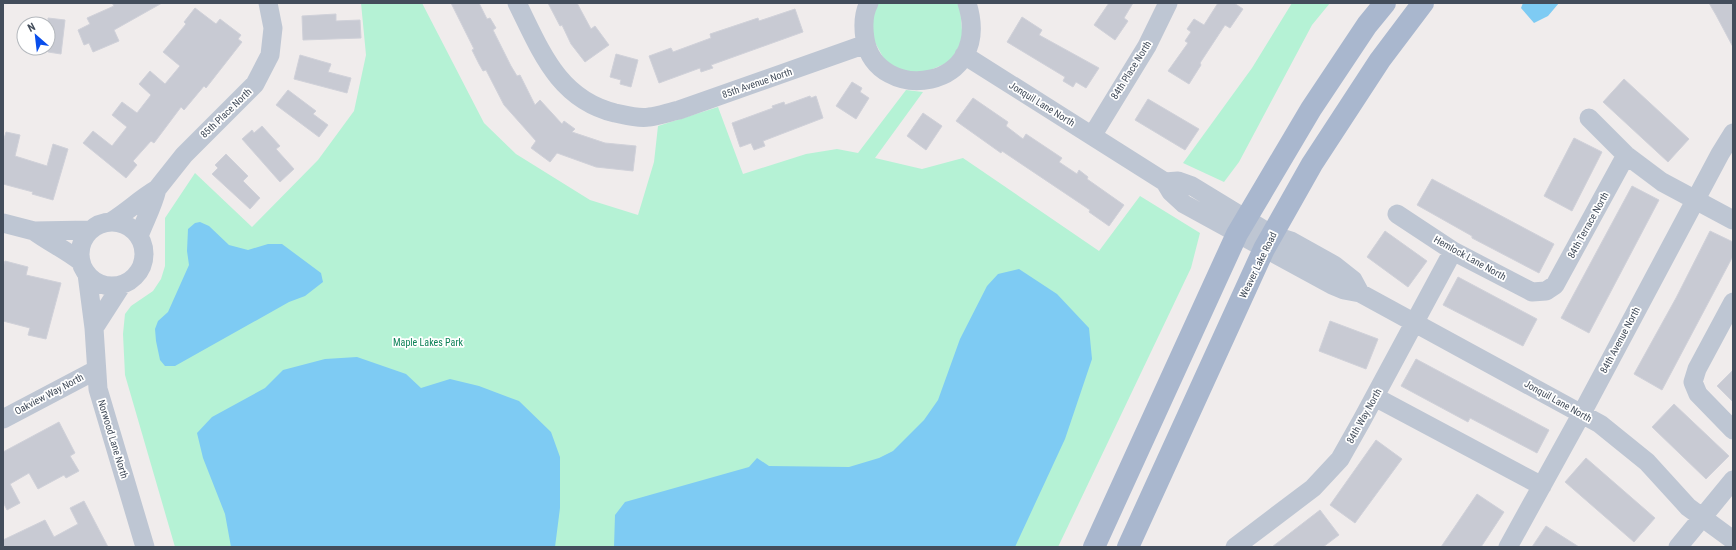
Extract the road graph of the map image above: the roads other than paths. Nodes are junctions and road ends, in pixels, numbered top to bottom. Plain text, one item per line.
1 (268, 3) edge
2 (517, 3) edge
3 (869, 3) edge
4 (967, 3) edge
5 (1168, 3) edge
6 (1385, 3) edge
7 (1423, 3) edge
8 (866, 44) junction
9 (964, 56) junction
10 (1589, 118) dead end
11 (1733, 133) edge
12 (1092, 136) junction
13 (1626, 156) junction
14 (157, 190) junction
15 (1695, 199) junction
16 (1397, 214) dead end
17 (1733, 220) edge
18 (112, 222) junction
19 (3, 223) edge
20 (1242, 226) junction
21 (90, 230) junction
22 (34, 231) junction
23 (139, 236) junction
24 (1268, 242) junction
25 (1453, 251) junction
26 (84, 268) junction
27 (121, 286) junction
28 (1546, 291) joint
29 (1733, 302) edge
30 (1414, 323) junction
31 (94, 328) junction
32 (96, 370) junction
33 (1375, 397) junction
34 (1582, 413) junction
35 (3, 419) edge
36 (1733, 430) edge
37 (1733, 480) edge
38 (1542, 486) junction
39 (1701, 519) junction
40 (1733, 540) edge
41 (145, 547) edge
42 (1094, 547) edge
43 (1128, 547) edge
44 (1235, 547) edge
45 (1508, 547) edge
46 (1678, 547) edge

1 - 14 street, 85th Place North
2 - 8 street, 85th Avenue North
3 - 8 street
4 - 9 street
5 - 12 street, 84th Place North
6 - 20 main road
7 - 24 main road, Weaver Lake Road
8 - 9 street
9 - 12 street, Jonquil Lane North
10 - 13 street
11 - 15 street, 84th Avenue North
12 - 20 street, Jonquil Lane North
13 - 15 street
13 - 28 street, 84th Terrace North
14 - 18 street, 85th Place North
14 - 23 street, 85th Place North
15 - 17 street
15 - 34 street, 84th Avenue North
16 - 25 street, Hemlock Lane North
18 - 21 street
18 - 23 street
19 - 22 street
20 - 24 street, Jonquil Lane North
20 - 42 main road
21 - 22 street
21 - 26 street
22 - 26 street
23 - 27 street
24 - 30 street, Jonquil Lane North
24 - 43 main road, Weaver Lake Road
25 - 28 street, Hemlock Lane North
25 - 30 street, 84th Way North
26 - 27 street
26 - 31 street, Norwood Lane North
27 - 31 street
29 - 36 street
30 - 33 street, 84th Way North
30 - 34 street, Jonquil Lane North
31 - 32 street, Norwood Lane North
32 - 35 street, Oakview Way North
32 - 41 street, Norwood Lane North
33 - 38 street
33 - 44 street, 84th Way North
34 - 38 street, 84th Avenue North
34 - 39 street, Jonquil Lane North
37 - 39 street
38 - 45 street, 84th Avenue North
39 - 40 street, Jonquil Lane North
39 - 46 street

